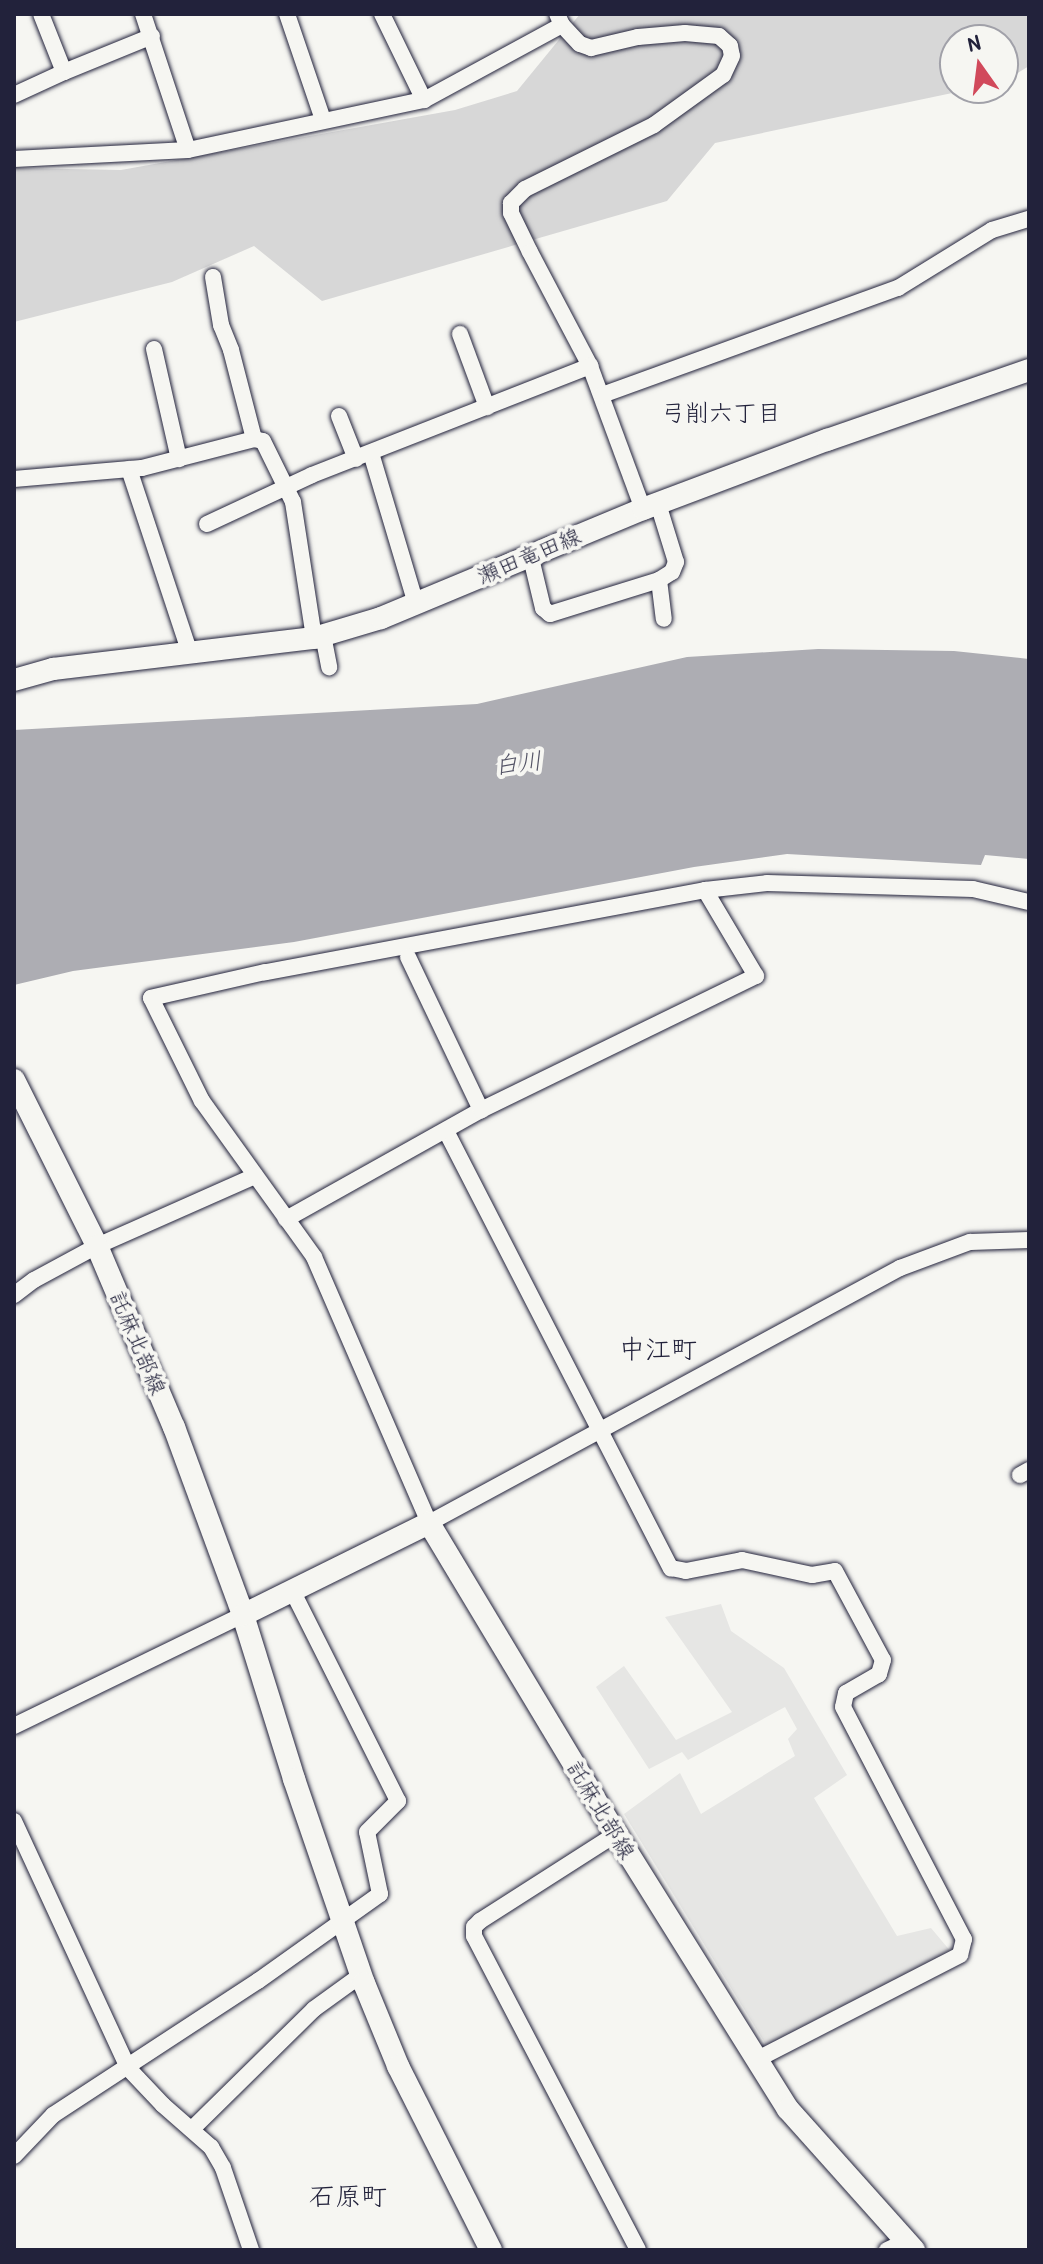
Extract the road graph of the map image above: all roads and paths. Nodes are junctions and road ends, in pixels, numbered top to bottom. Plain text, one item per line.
1 (41, 14) edge
2 (143, 14) edge
3 (287, 14) edge
4 (382, 14) edge
5 (559, 20) edge
6 (152, 36) junction
7 (64, 72) junction
8 (14, 95) edge
9 (424, 100) junction
10 (323, 120) junction
11 (188, 150) junction
12 (14, 159) edge
13 (1029, 219) edge
14 (213, 277) dead end
15 (460, 334) dead end
16 (154, 349) dead end
17 (590, 366) junction
18 (1029, 370) edge
19 (602, 395) junction
20 (487, 407) junction
21 (339, 416) dead end
22 (254, 439) junction
23 (363, 456) junction
24 (179, 459) junction
25 (129, 469) junction
26 (14, 479) edge
27 (286, 489) junction
28 (651, 507) junction
29 (207, 524) dead end
30 (530, 554) junction
31 (659, 580) junction
32 (416, 604) junction
33 (664, 619) dead end
34 (318, 636) junction
35 (190, 653) junction
36 (329, 667) dead end
37 (14, 680) edge
38 (705, 890) junction
39 (1029, 902) edge
40 (408, 957) dead end
41 (14, 1080) edge
42 (481, 1110) junction
43 (446, 1131) junction
44 (255, 1176) junction
45 (286, 1219) junction
46 (1029, 1240) edge
47 (97, 1246) junction
48 (14, 1295) edge
49 (600, 1434) junction
50 (429, 1523) junction
51 (293, 1592) junction
52 (243, 1615) junction
53 (14, 1726) edge
54 (14, 1821) edge
55 (616, 1834) junction
56 (342, 1922) junction
57 (361, 1975) junction
58 (756, 2060) junction
59 (128, 2068) junction
60 (192, 2129) junction
61 (14, 2156) edge
62 (902, 2247) edge
63 (251, 2250) edge
64 (491, 2250) edge
65 (638, 2250) edge

1 - 7 street
2 - 6 street
3 - 10 street
4 - 9 street
5 - 9 street
5 - 17 street
6 - 7 street
6 - 11 street
7 - 8 street
9 - 10 street
10 - 11 street
11 - 12 street
13 - 19 street
14 - 22 street
15 - 20 street
16 - 24 street
17 - 19 street
17 - 20 street
18 - 28 main road, 瀬田竜田線
19 - 28 street
20 - 23 street
21 - 23 street
22 - 24 street
22 - 27 street
23 - 27 street
23 - 32 street
24 - 25 street
25 - 26 street
25 - 35 street
27 - 29 street
27 - 34 street
28 - 30 main road, 瀬田竜田線
28 - 31 street
30 - 31 street
30 - 32 main road, 瀬田竜田線
31 - 33 street
32 - 34 main road, 瀬田竜田線
34 - 35 main road, 瀬田竜田線
34 - 36 street
35 - 37 main road, 瀬田竜田線
38 - 39 street
38 - 42 street
38 - 44 street
40 - 42 street
41 - 47 main road, 託麻北部線
42 - 43 street
43 - 45 street
43 - 49 street
44 - 45 street
44 - 47 street
45 - 50 street
46 - 49 street
47 - 48 street
47 - 52 main road, 託麻北部線
49 - 50 street
49 - 58 street
50 - 51 main road
50 - 55 main road, 託麻北部線
51 - 52 main road
51 - 56 street
52 - 53 street
52 - 56 main road, 託麻北部線
54 - 59 street
55 - 58 main road, 託麻北部線
55 - 65 street
56 - 57 main road, 託麻北部線
56 - 59 street
57 - 60 street
57 - 64 main road, 託麻北部線
58 - 62 main road, 託麻北部線
59 - 60 street
59 - 61 street
60 - 63 street

